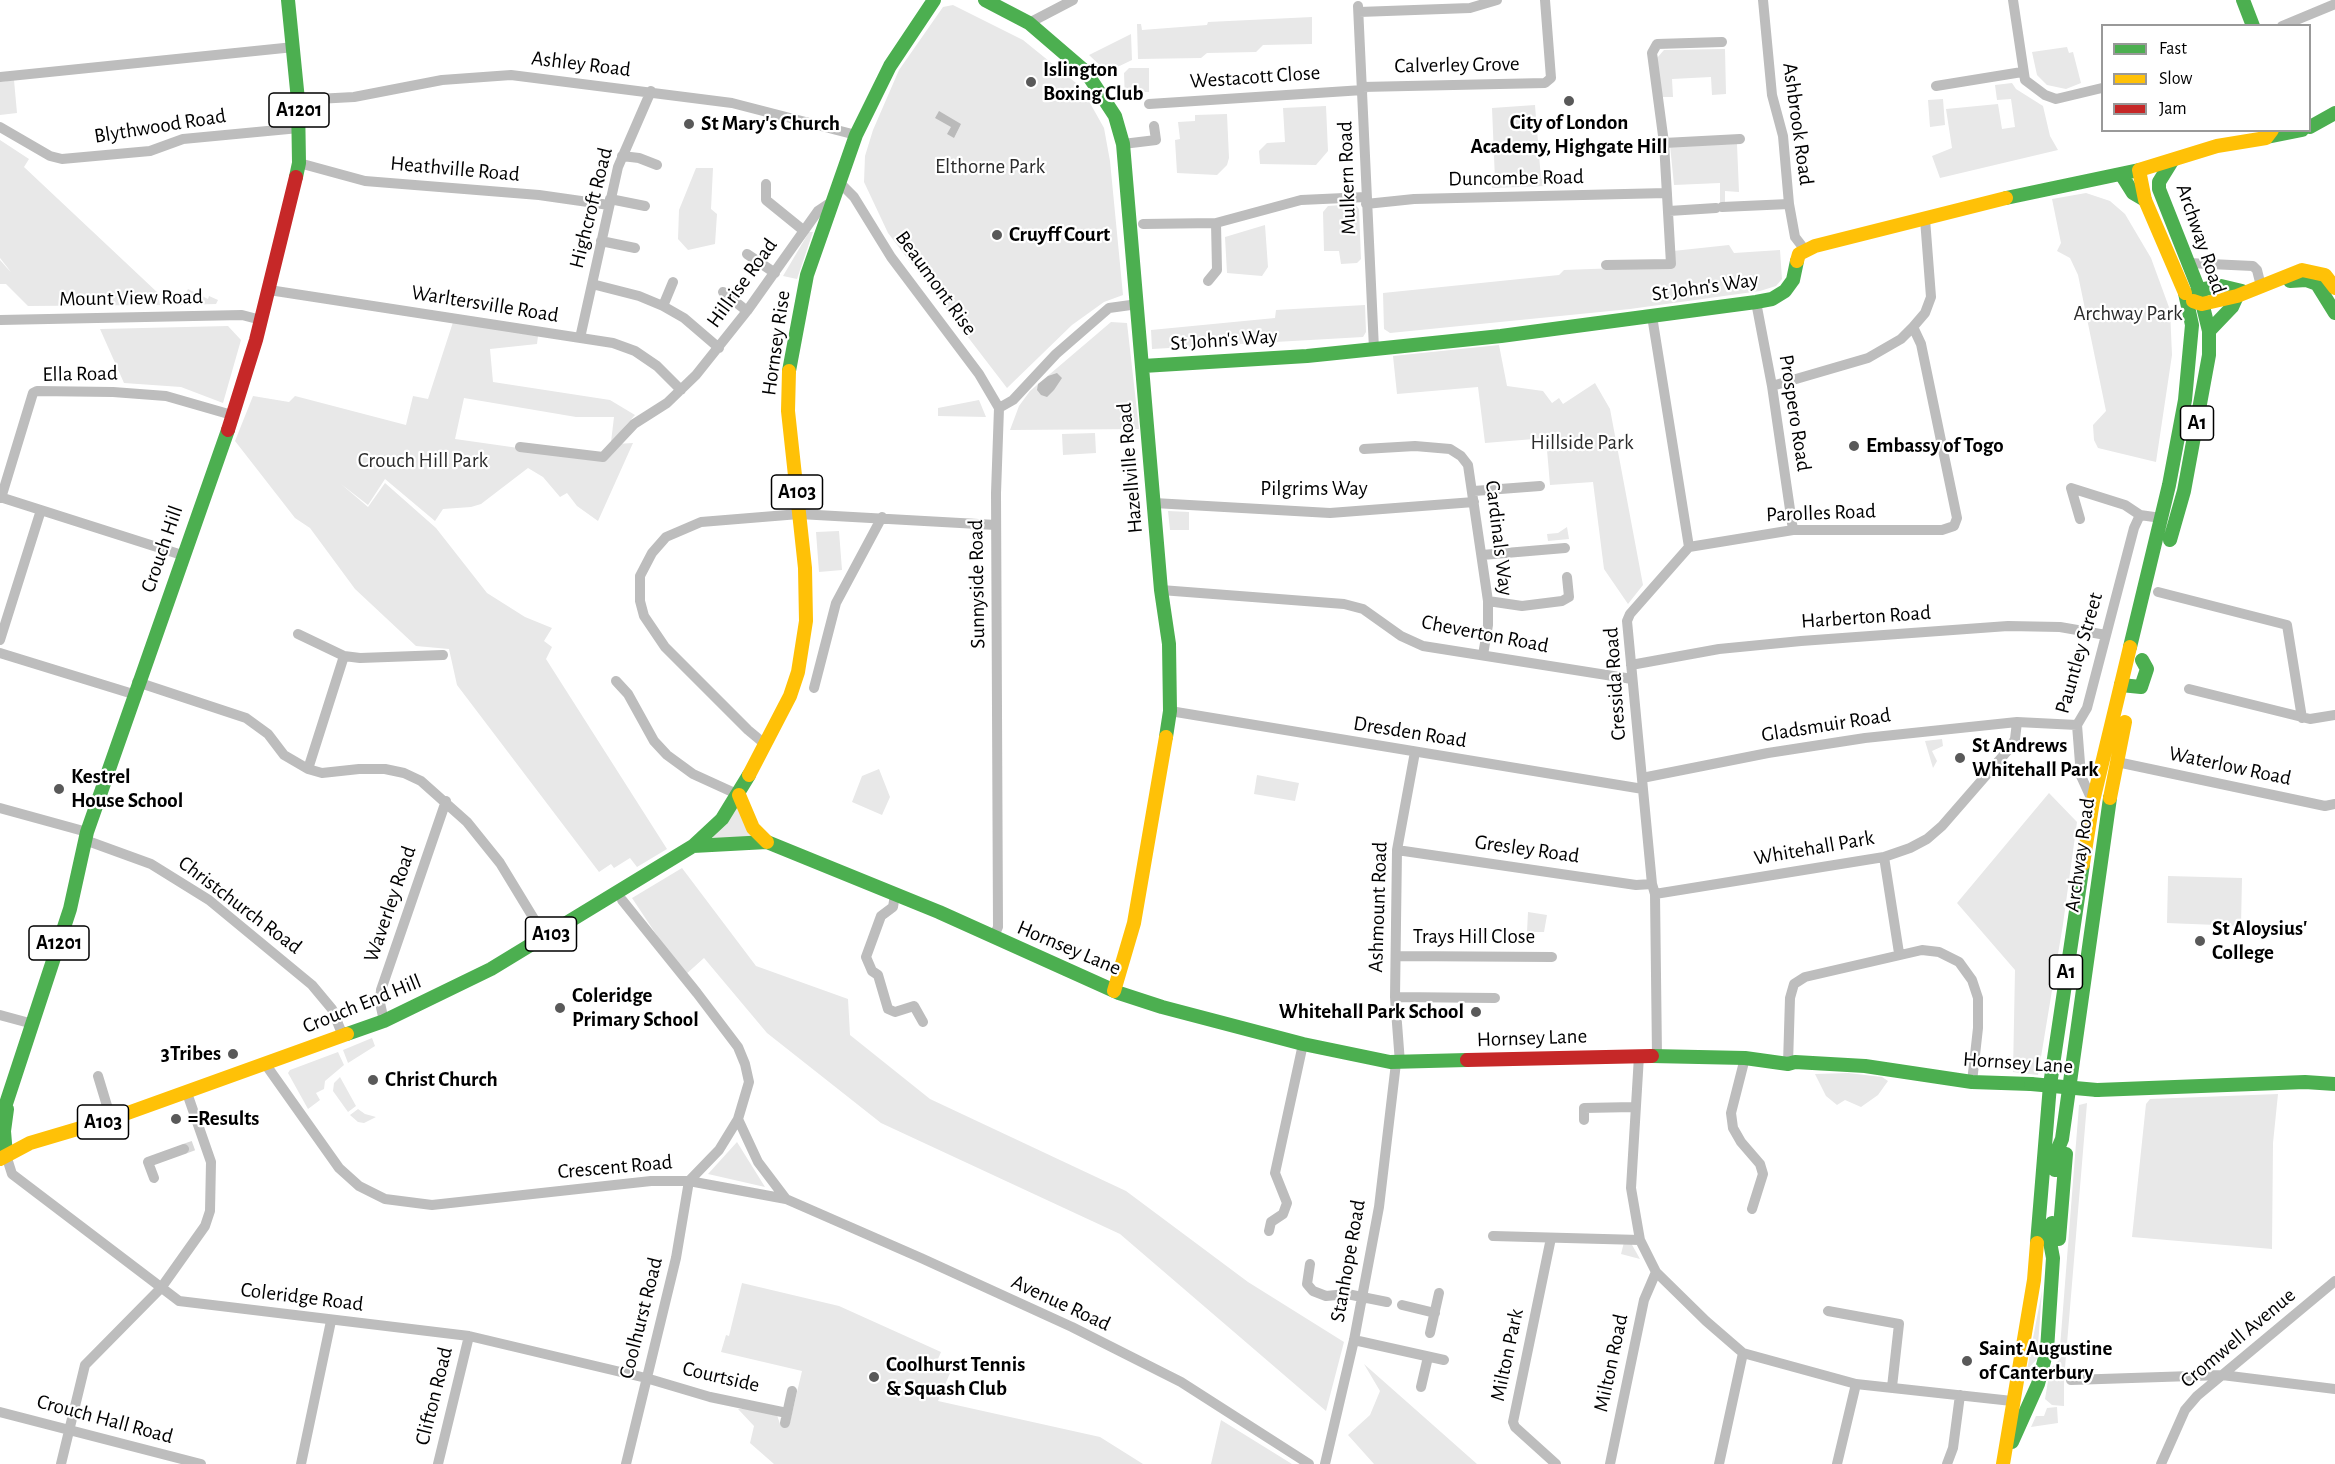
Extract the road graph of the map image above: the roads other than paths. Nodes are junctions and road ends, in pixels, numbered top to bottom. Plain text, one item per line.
1 (288, 0) edge
2 (985, 0) edge
3 (1073, 0) edge
4 (1497, 0) edge
5 (1545, 0) edge
6 (1763, 0) edge
7 (2013, 0) edge
8 (2243, 0) edge
9 (931, 1) edge
10 (2335, 4) edge
11 (1358, 5) edge
12 (1029, 24) junction
13 (2252, 24) edge
14 (2287, 24) edge
15 (1722, 42) dead end
16 (294, 47) junction
17 (2022, 72) junction
18 (0, 77) edge
19 (1936, 86) dead end
20 (1363, 88) junction
21 (2101, 88) edge
22 (651, 92) junction
23 (298, 100) junction
24 (1149, 104) dead end
25 (2335, 114) edge
26 (1154, 126) dead end
27 (2311, 126) edge
28 (0, 127) edge
29 (299, 128) junction
30 (2228, 132) edge
31 (2286, 132) edge
32 (2270, 134) edge
33 (856, 135) junction
34 (1740, 139) dead end
35 (1664, 143) junction
36 (1123, 144) junction
37 (2217, 146) junction
38 (622, 156) junction
39 (2172, 161) junction
40 (299, 164) junction
41 (657, 165) dead end
42 (2139, 170) junction
43 (2121, 174) junction
44 (839, 182) junction
45 (766, 184) dead end
46 (1667, 193) junction
47 (1366, 200) junction
48 (2145, 200) junction
49 (834, 201) junction
50 (610, 202) junction
51 (1789, 204) junction
52 (645, 206) dead end
53 (1669, 211) junction
54 (1925, 219) junction
55 (1216, 223) junction
56 (1143, 224) dead end
57 (803, 230) junction
58 (601, 241) junction
59 (635, 248) dead end
60 (1805, 250) junction
61 (747, 254) dead end
62 (2188, 263) junction
63 (1606, 265) dead end
64 (775, 273) junction
65 (2278, 280) junction
66 (1208, 281) dead end
67 (673, 282) dead end
68 (592, 284) junction
69 (2261, 286) junction
70 (2335, 288) edge
71 (269, 290) junction
72 (723, 292) dead end
73 (2240, 293) junction
74 (2201, 297) junction
75 (2188, 300) junction
76 (1755, 302) junction
77 (1138, 304) junction
78 (663, 306) junction
79 (747, 311) junction
80 (2335, 313) edge
81 (1652, 316) junction
82 (0, 320) edge
83 (261, 320) junction
84 (1913, 327) junction
85 (2209, 331) junction
86 (580, 338) junction
87 (719, 348) junction
88 (1374, 348) junction
89 (1143, 366) junction
90 (1772, 386) junction
91 (681, 394) junction
92 (999, 408) junction
93 (233, 414) junction
94 (520, 447) dead end
95 (1364, 449) dead end
96 (1540, 486) dead end
97 (1474, 496) junction
98 (1, 498) edge
99 (1154, 503) junction
100 (41, 510) junction
101 (799, 514) junction
102 (2140, 515) junction
103 (882, 517) junction
104 (2161, 518) junction
105 (2080, 519) dead end
106 (996, 525) junction
107 (1793, 530) junction
108 (1689, 547) junction
109 (1565, 548) dead end
110 (182, 555) junction
111 (1482, 555) junction
112 (1568, 577) dead end
113 (1161, 590) junction
114 (2157, 598) joint
115 (1488, 601) junction
116 (298, 634) dead end
117 (2106, 635) junction
118 (0, 640) edge
119 (0, 652) edge
120 (2143, 654) dead end
121 (443, 655) dead end
122 (1484, 655) junction
123 (344, 656) junction
124 (1631, 665) junction
125 (1632, 680) junction
126 (616, 681) dead end
127 (2127, 686) junction
128 (135, 688) junction
129 (814, 688) dead end
130 (2189, 689) dead end
131 (1170, 711) junction
132 (2335, 715) edge
133 (2302, 718) junction
134 (2017, 722) junction
135 (2077, 725) junction
136 (766, 744) junction
137 (1415, 752) junction
138 (2117, 762) junction
139 (308, 769) junction
140 (1643, 784) junction
141 (739, 795) junction
142 (446, 801) junction
143 (2093, 801) junction
144 (2335, 804) edge
145 (0, 808) edge
146 (707, 834) junction
147 (86, 836) junction
148 (768, 842) junction
149 (735, 843) junction
150 (693, 846) junction
151 (1397, 850) junction
152 (1884, 857) junction
153 (1653, 889) junction
154 (895, 894) junction
155 (622, 900) dead end
156 (545, 937) junction
157 (993, 938) junction
158 (1899, 953) junction
159 (1396, 956) junction
160 (1552, 957) dead end
161 (1114, 991) junction
162 (1395, 997) junction
163 (1495, 998) dead end
164 (0, 1015) edge
165 (384, 1021) junction
166 (923, 1022) dead end
167 (33, 1024) junction
168 (343, 1036) junction
169 (1303, 1044) junction
170 (1639, 1056) junction
171 (1657, 1056) junction
172 (1745, 1058) junction
173 (1398, 1063) junction
174 (1788, 1064) junction
175 (266, 1065) junction
176 (98, 1076) dead end
177 (1972, 1082) junction
178 (2335, 1084) edge
179 (188, 1093) junction
180 (8, 1102) junction
181 (1634, 1107) junction
182 (111, 1119) junction
183 (738, 1119) junction
184 (1584, 1120) dead end
185 (0, 1122) edge
186 (184, 1149) tunnel mouth
187 (3, 1157) edge
188 (154, 1178) dead end
189 (689, 1180) junction
190 (786, 1198) junction
191 (1752, 1209) dead end
192 (1269, 1230) dead end
193 (1493, 1236) dead end
194 (1551, 1238) junction
195 (1640, 1240) junction
196 (1310, 1264) dead end
197 (1656, 1272) junction
198 (2335, 1281) edge
199 (161, 1288) junction
200 (1439, 1293) dead end
201 (1361, 1297) junction
202 (1387, 1302) dead end
203 (1402, 1305) dead end
204 (1828, 1311) dead end
205 (1435, 1312) junction
206 (331, 1321) junction
207 (1431, 1334) dead end
208 (469, 1336) junction
209 (1354, 1340) junction
210 (1743, 1353) junction
211 (1428, 1357) junction
212 (1444, 1360) dead end
213 (2222, 1375) junction
214 (646, 1378) junction
215 (2071, 1380) dead end
216 (1856, 1384) junction
217 (1421, 1387) dead end
218 (1892, 1387) junction
219 (2335, 1389) edge
220 (792, 1391) dead end
221 (1960, 1395) junction
222 (2012, 1401) junction
223 (0, 1412) edge
224 (68, 1429) junction
225 (180, 1461) edge
226 (2004, 1461) edge
227 (61, 1464) edge
228 (201, 1464) edge
229 (301, 1464) edge
230 (438, 1464) edge
231 (626, 1464) edge
232 (1309, 1464) edge
233 (1325, 1464) edge
234 (1556, 1464) edge
235 (1610, 1464) edge
236 (1719, 1464) edge
237 (1837, 1464) edge
238 (1947, 1464) edge
239 (2161, 1464) edge

1 - 16 main road, Crouch Hill / A1201
2 - 12 main road, Hazellville Road
3 - 12 street
4 - 11 street
5 - 20 street, Calverley Grove
6 - 51 street, Ashbrook Road
7 - 17 street
8 - 13 main road
9 - 33 main road, Hornsey Rise / A103
10 - 14 street
11 - 20 street, Mulkern Road
12 - 36 main road, Hazellville Road
15 - 35 street
16 - 18 street
16 - 23 main road, Crouch Hill / A1201
17 - 19 street
17 - 21 street
20 - 24 street, Westacott Close
20 - 47 street, Mulkern Road
22 - 23 street, Ashley Road
22 - 33 street, Ashley Road
22 - 38 street, Highcroft Road
23 - 29 main road, Crouch Hill / A1201
25 - 27 main road
26 - 36 street
28 - 29 street, Blythwood Road
29 - 40 main road, Crouch Hill / A1201
30 - 37 main road
31 - 32 main road
32 - 37 main road
33 - 44 main road, Hornsey Rise / A103
34 - 35 street
35 - 46 street
36 - 77 main road, Hazellville Road
37 - 39 main road
38 - 41 street
38 - 50 street, Highcroft Road
39 - 42 main road
39 - 62 main road, Archway Road / A1
40 - 50 street, Heathville Road
40 - 71 main road, Crouch Hill / A1201
42 - 43 main road
42 - 48 main road, Archway Road / A1
43 - 48 main road
43 - 54 main road
44 - 49 main road, Hornsey Rise / A103
44 - 92 street, Beaumont Rise
45 - 57 street
46 - 47 street, Duncombe Road
46 - 53 street
47 - 55 street, Duncombe Road
47 - 88 street, Mulkern Road
48 - 75 main road, Archway Road / A1
49 - 57 street, Hillrise Road
49 - 101 main road, Hornsey Rise / A103
50 - 52 street, Heathville Road
50 - 58 street, Highcroft Road
51 - 53 street
51 - 60 street, Ashbrook Road
53 - 63 street
54 - 60 main road
54 - 84 street
55 - 56 street, Duncombe Road
55 - 66 street
57 - 64 street, Hillrise Road
58 - 59 street
58 - 68 street, Highcroft Road
60 - 76 main road, St John's Way
61 - 64 street
62 - 69 street
62 - 74 main road, Archway Road / A1
64 - 79 street, Hillrise Road
65 - 69 main road
65 - 70 main road
65 - 80 main road
67 - 78 street
68 - 78 street
68 - 86 street, Highcroft Road
69 - 73 main road
71 - 83 main road, Crouch Hill / A1201
71 - 86 street, Warltersville Road
72 - 79 street
73 - 74 main road
73 - 85 main road
74 - 75 main road
74 - 85 main road, Archway Road / A1
75 - 104 main road, Archway Road / A1
76 - 81 main road, St John's Way
76 - 90 street, Prospero Road
77 - 89 main road, Hazellville Road
77 - 92 street
78 - 87 street
79 - 87 street, Hillrise Road
81 - 88 main road, St John's Way
81 - 108 street
82 - 83 street, Mount View Road
83 - 93 main road, Crouch Hill / A1201
84 - 90 street
84 - 107 street, Parolles Road
85 - 114 main road, Archway Road / A1
86 - 91 street, Warltersville Road
87 - 91 street, Hillrise Road
88 - 89 main road, St John's Way
89 - 99 main road, Hazellville Road
90 - 107 street, Prospero Road
91 - 94 street, Hillrise Road
92 - 106 street, Sunnyside Road
93 - 98 street, Ella Road
93 - 110 main road, Crouch Hill / A1201
95 - 97 street, Cardinals Way
96 - 97 street, Pilgrims Way
97 - 99 street, Pilgrims Way
97 - 111 street, Cardinals Way
98 - 100 street
99 - 113 main road, Hazellville Road
100 - 110 street
100 - 118 street
101 - 103 street
101 - 136 main road, Hornsey Rise / A103
101 - 136 street
102 - 104 street
102 - 105 street
102 - 117 street, Pauntley Street
103 - 106 street
103 - 129 street
104 - 127 main road, Archway Road / A1
106 - 157 street, Sunnyside Road
107 - 108 street, Parolles Road
108 - 124 street, Cressida Road
109 - 111 street
110 - 128 main road, Crouch Hill / A1201
111 - 115 street, Cardinals Way
112 - 115 street
113 - 122 street, Cheverton Road
113 - 131 main road, Hazellville Road
114 - 133 street
115 - 122 street, Cardinals Way
116 - 123 street
117 - 124 street, Harberton Road
117 - 135 street, Pauntley Street
119 - 128 street
120 - 127 main road
121 - 123 street
122 - 125 street, Cheverton Road
123 - 139 street
124 - 125 street, Cressida Road
125 - 140 street, Cressida Road
126 - 141 street
127 - 138 main road, Archway Road / A1
127 - 143 main road, Archway Road / A1
128 - 139 street
128 - 147 main road, Crouch Hill / A1201
130 - 133 street
131 - 137 street, Dresden Road
131 - 161 main road, Hazellville Road
132 - 133 street
134 - 135 street
134 - 140 street, Gladsmuir Road
134 - 152 street, Whitehall Park
135 - 143 street, Pauntley Street
136 - 141 main road, Hornsey Rise / A103
137 - 140 street, Dresden Road
137 - 151 street, Ashmount Road
138 - 144 street, Waterlow Road
138 - 226 main road, Archway Road / A1
139 - 142 street
140 - 153 street, Cressida Road
141 - 146 main road, Hornsey Rise / A103
141 - 148 main road, Hornsey Lane
142 - 156 street
142 - 165 street, Waverley Road
143 - 222 main road, Archway Road / A1
145 - 147 street, Christchurch Road
146 - 149 main road, Hornsey Lane
146 - 150 main road, Crouch End Hill / A103
147 - 167 main road, Crouch Hill / A1201
147 - 168 street, Christchurch Road
148 - 149 main road, Hornsey Lane
148 - 154 main road, Hornsey Lane
149 - 150 main road, Hornsey Lane
150 - 156 main road, Crouch End Hill / A103
151 - 153 street, Gresley Road
151 - 159 street, Ashmount Road
152 - 153 street, Whitehall Park
152 - 158 street
153 - 171 street
154 - 157 main road, Hornsey Lane
154 - 166 street
155 - 183 street, Crescent Road
156 - 165 main road, Crouch End Hill / A103
157 - 161 main road, Hornsey Lane
158 - 174 street
158 - 177 street
159 - 160 street, Trays Hill Close
159 - 162 street, Ashmount Road
161 - 169 main road, Hornsey Lane
162 - 163 street
162 - 173 street, Ashmount Road
164 - 167 street
165 - 168 main road, Crouch End Hill / A103
167 - 180 main road, Crouch Hill / A1201
168 - 175 main road, Crouch End Hill / A103
169 - 173 main road, Hornsey Lane
169 - 192 street
170 - 171 main road, Hornsey Lane
170 - 173 main road, Hornsey Lane
170 - 181 street
171 - 172 main road, Hornsey Lane
172 - 174 main road, Hornsey Lane
172 - 191 street
173 - 201 street, Stanhope Road
174 - 177 main road, Hornsey Lane
175 - 179 main road, Crouch End Hill / A103
175 - 189 street, Crescent Road
176 - 182 street
177 - 178 main road, Hornsey Lane, bridge
179 - 182 main road, Crouch End Hill / A103
179 - 199 street
180 - 185 main road, Crouch Hill / A1201
180 - 187 main road, Crouch Hill / A1201
181 - 184 street
181 - 195 street
182 - 187 main road, Crouch End Hill / A103
183 - 189 street, Crescent Road
183 - 190 street, Avenue Road
186 - 188 street
187 - 199 street, Coleridge Road
189 - 190 street, Avenue Road
189 - 214 street, Coolhurst Road
190 - 232 street, Avenue Road
193 - 194 street
194 - 195 street
194 - 234 street, Milton Park
195 - 197 street
196 - 201 street
197 - 210 street
197 - 235 street, Milton Road
198 - 213 street, Cromwell Avenue
199 - 206 street, Coleridge Road
199 - 224 street
200 - 205 street
201 - 202 street
201 - 209 street, Stanhope Road
203 - 205 street
204 - 218 street
205 - 207 street
206 - 208 street, Coleridge Road
206 - 229 street
208 - 214 street, Coleridge Road
208 - 230 street, Clifton Road
209 - 211 street
209 - 233 street, Stanhope Road
210 - 216 street
210 - 236 street
211 - 212 street
211 - 217 street
213 - 215 street
213 - 219 street
213 - 239 street, Cromwell Avenue
214 - 220 street, Courtside
214 - 231 street, Coolhurst Road
216 - 218 street
216 - 237 street
218 - 221 street
221 - 222 street
221 - 238 street
222 - 226 main road, Archway Road / A1
223 - 224 street, Crouch Hall Road
224 - 225 street, Crouch Hall Road
224 - 227 street
225 - 228 street, Crouch Hall Road

